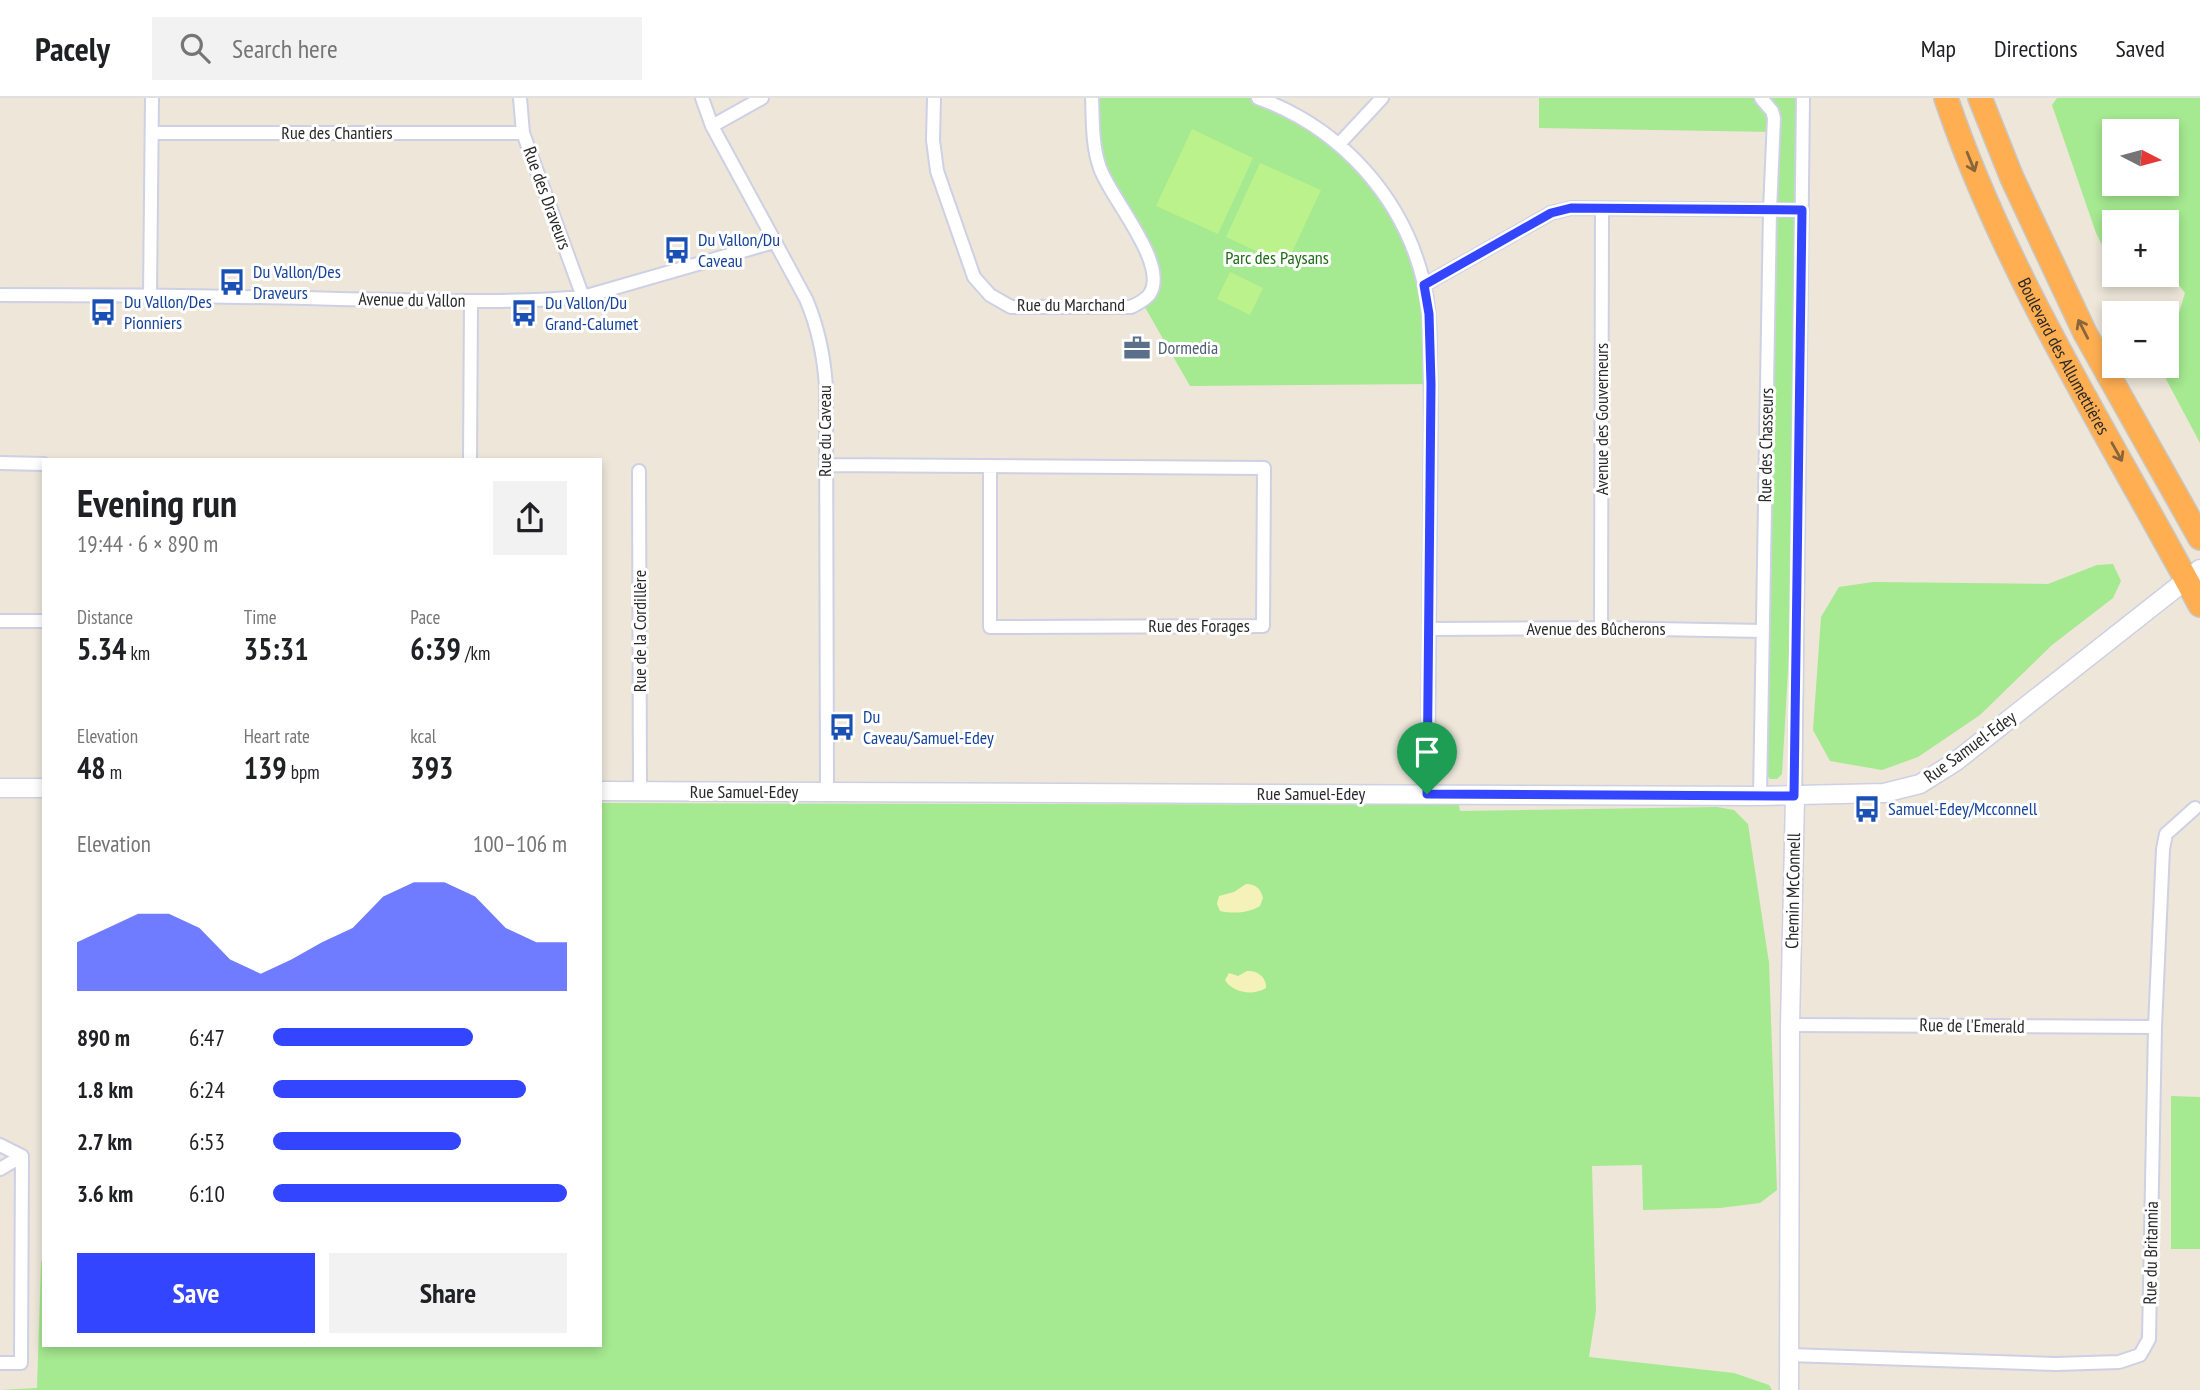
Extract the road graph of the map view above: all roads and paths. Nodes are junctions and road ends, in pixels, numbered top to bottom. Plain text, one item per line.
1 (152, 98) edge
2 (520, 98) edge
3 (702, 98) edge
4 (762, 98) edge
5 (934, 98) edge
6 (1092, 98) edge
7 (1258, 98) edge
8 (1382, 98) edge
9 (1760, 98) edge
10 (1803, 98) edge
11 (1946, 98) edge
12 (1980, 98) edge
13 (712, 126) junction
14 (152, 133) junction
15 (523, 133) junction
16 (1339, 143) junction
17 (1602, 210) junction
18 (1770, 210) junction
19 (1802, 210) junction
20 (774, 242) junction
21 (1424, 285) junction
22 (0, 295) edge
23 (150, 295) junction
24 (583, 297) junction
25 (471, 301) junction
26 (470, 458) edge
27 (0, 463) edge
28 (42, 464) edge
29 (825, 465) junction
30 (990, 466) junction
31 (639, 471) dead end
32 (2200, 538) edge
33 (2193, 575) edge
34 (2200, 605) edge
35 (0, 621) edge
36 (42, 621) edge
37 (1601, 628) junction
38 (1429, 629) junction
39 (1763, 631) junction
40 (0, 788) edge
41 (42, 788) edge
42 (602, 791) edge
43 (640, 791) junction
44 (827, 792) junction
45 (1427, 794) junction
46 (1760, 796) junction
47 (1794, 796) junction
48 (2195, 808) dead end
49 (1790, 1025) junction
50 (2155, 1027) junction
51 (0, 1145) edge
52 (22, 1156) junction
53 (0, 1169) edge
54 (1789, 1355) junction
55 (0, 1363) edge
56 (1788, 1390) edge

1 - 14 street
2 - 15 street, Rue des Draveurs
3 - 13 street, Rue du Caveau
4 - 13 street
5 - 6 street, Rue du Marchand
7 - 16 street
8 - 16 street
9 - 18 street, Rue des Chasseurs
10 - 19 street, Chemin McConnell
11 -> 33 highway, Boulevard des Allumettières
32 -> 12 highway, Boulevard des Allumettières
13 - 20 street, Rue du Caveau
14 - 15 street, Rue des Chantiers
14 - 23 street
15 - 24 street, Rue des Draveurs
16 - 21 street
17 - 18 street
17 - 21 street
17 - 37 street, Avenue des Gouverneurs
18 - 19 street
18 - 39 street, Rue des Chasseurs
19 - 47 street, Chemin McConnell
20 - 24 street, Avenue du Vallon
20 - 29 street, Rue du Caveau
21 - 38 street
22 - 23 street, Avenue du Vallon
23 - 25 street, Avenue du Vallon
24 - 25 street, Avenue du Vallon
25 - 26 street
27 - 28 street
29 - 30 street, Rue des Forages
29 - 44 street, Rue du Caveau
30 - 30 street, Rue des Forages
31 - 43 street, Rue de la Cordillère
33 - 34 highway, Boulevard des Allumettières
33 - 47 street, Rue Samuel-Edey
35 - 36 street
37 - 38 street, Avenue des Bûcherons
37 - 39 street, Avenue des Bûcherons
38 - 45 street
39 - 46 street, Rue des Chasseurs
40 - 41 street
42 - 43 street, Rue Samuel-Edey
43 - 44 street, Rue Samuel-Edey
44 - 45 street, Rue Samuel-Edey
45 - 46 street, Rue Samuel-Edey
46 - 47 street, Rue Samuel-Edey
47 - 49 street, Chemin McConnell
48 - 50 street, Rue du Britannia
49 - 50 street, Rue de l'Emerald
49 - 54 street, Chemin McConnell
50 - 54 street, Rue du Britannia
51 - 52 street
52 - 53 street
52 - 55 street
54 - 56 street, Chemin McConnell

